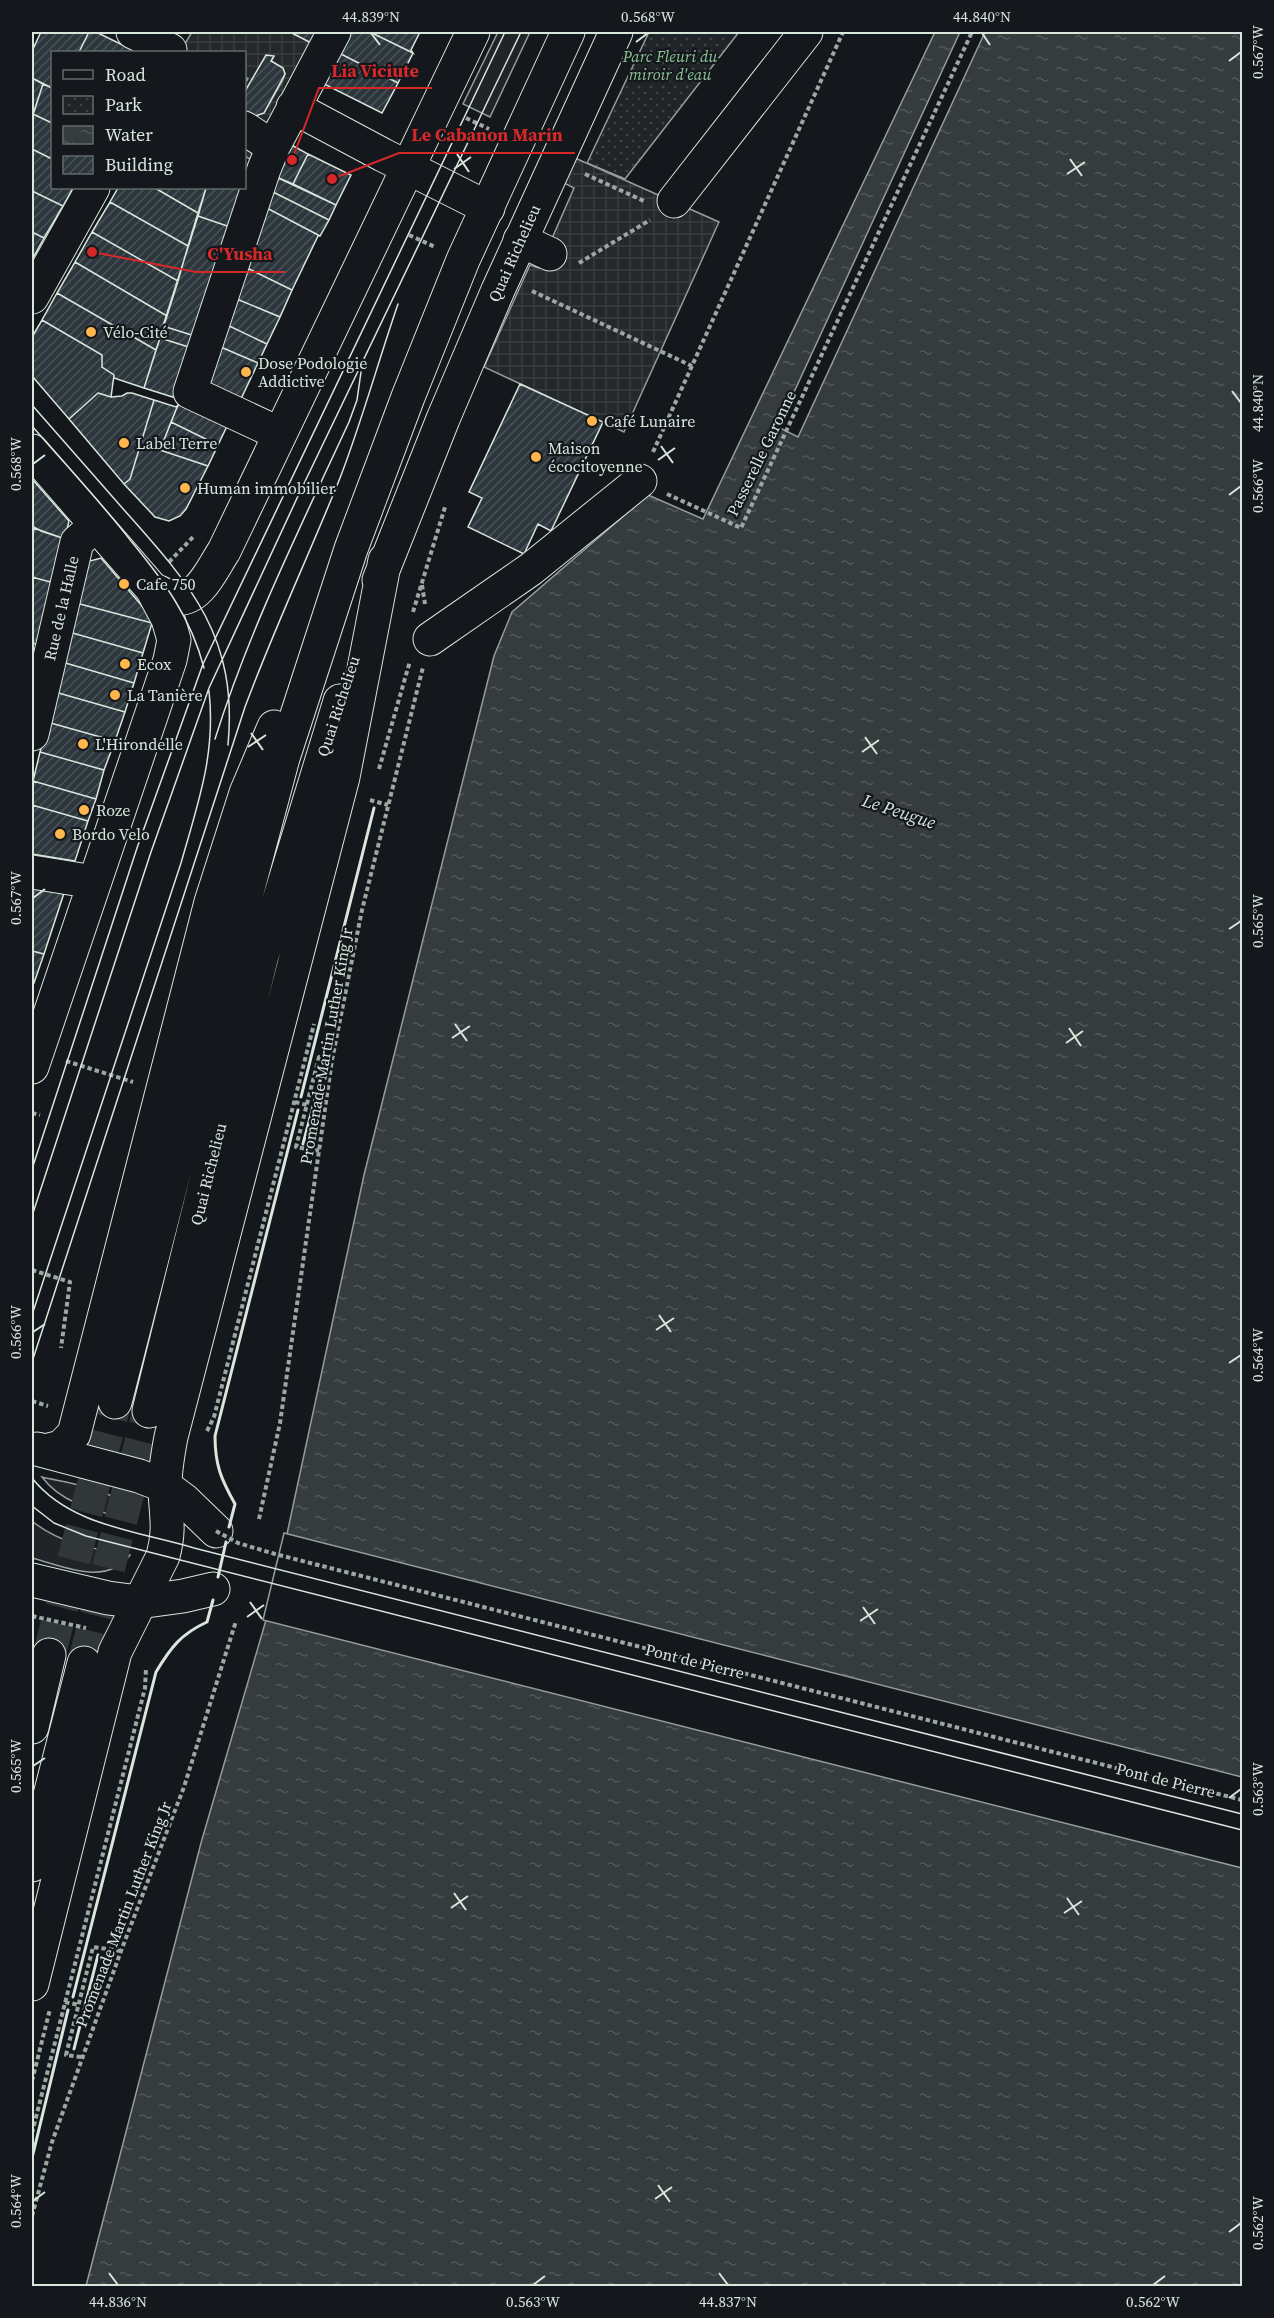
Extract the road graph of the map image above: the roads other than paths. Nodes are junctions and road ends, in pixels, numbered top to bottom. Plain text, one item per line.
1 (132, 32) edge
2 (334, 32) edge
3 (473, 32) edge
4 (568, 32) edge
5 (616, 32) edge
6 (806, 32) edge
7 (173, 44) edge
8 (293, 107) junction
9 (246, 129) edge
10 (273, 147) junction
11 (406, 168) junction
12 (92, 189) edge
13 (669, 206) road end
14 (488, 208) junction
15 (520, 240) junction
16 (562, 260) road end
17 (32, 297) edge
18 (280, 434) junction
19 (32, 451) edge
20 (640, 481) road end
21 (96, 525) junction
22 (351, 549) junction
23 (385, 560) junction
24 (152, 589) junction
25 (430, 639) road end
26 (32, 734) edge
27 (32, 872) edge
28 (94, 882) junction
29 (45, 1063) edge
30 (115, 1402) tunnel mouth
31 (149, 1411) tunnel mouth
32 (38, 1449) edge
33 (165, 1486) junction
34 (216, 1531) road end
35 (32, 1580) edge
36 (213, 1589) dead end
37 (139, 1602) junction
38 (49, 1655) tunnel mouth
39 (84, 1663) tunnel mouth
40 (32, 1727) edge
41 (32, 1865) edge
42 (32, 1984) edge

1 - 7 main road
2 - 8 main road
3 - 11 main road
4 - 14 main road, Quai Richelieu
5 - 15 main road, Quai Richelieu
6 - 13 main road
8 - 10 main road
8 - 11 main road
9 - 10 main road
10 - 18 main road
11 - 14 main road
11 - 18 main road
12 - 17 main road
14 - 22 main road, Quai Richelieu
15 - 16 main road
15 - 23 main road, Quai Richelieu
18 - 24 main road
19 - 21 main road
20 - 25 main road
21 - 24 main road
21 - 26 main road, Rue de la Halle
22 - 30 main road, Quai Richelieu
22 - 32 main road
23 - 31 main road, Quai Richelieu
23 - 33 main road
24 - 28 main road
27 - 28 main road
28 - 29 main road
32 - 33 main road
33 - 34 main road
33 - 37 main road
35 - 37 main road
36 - 37 main road
37 - 42 main road
38 - 40 main road
39 - 41 main road

